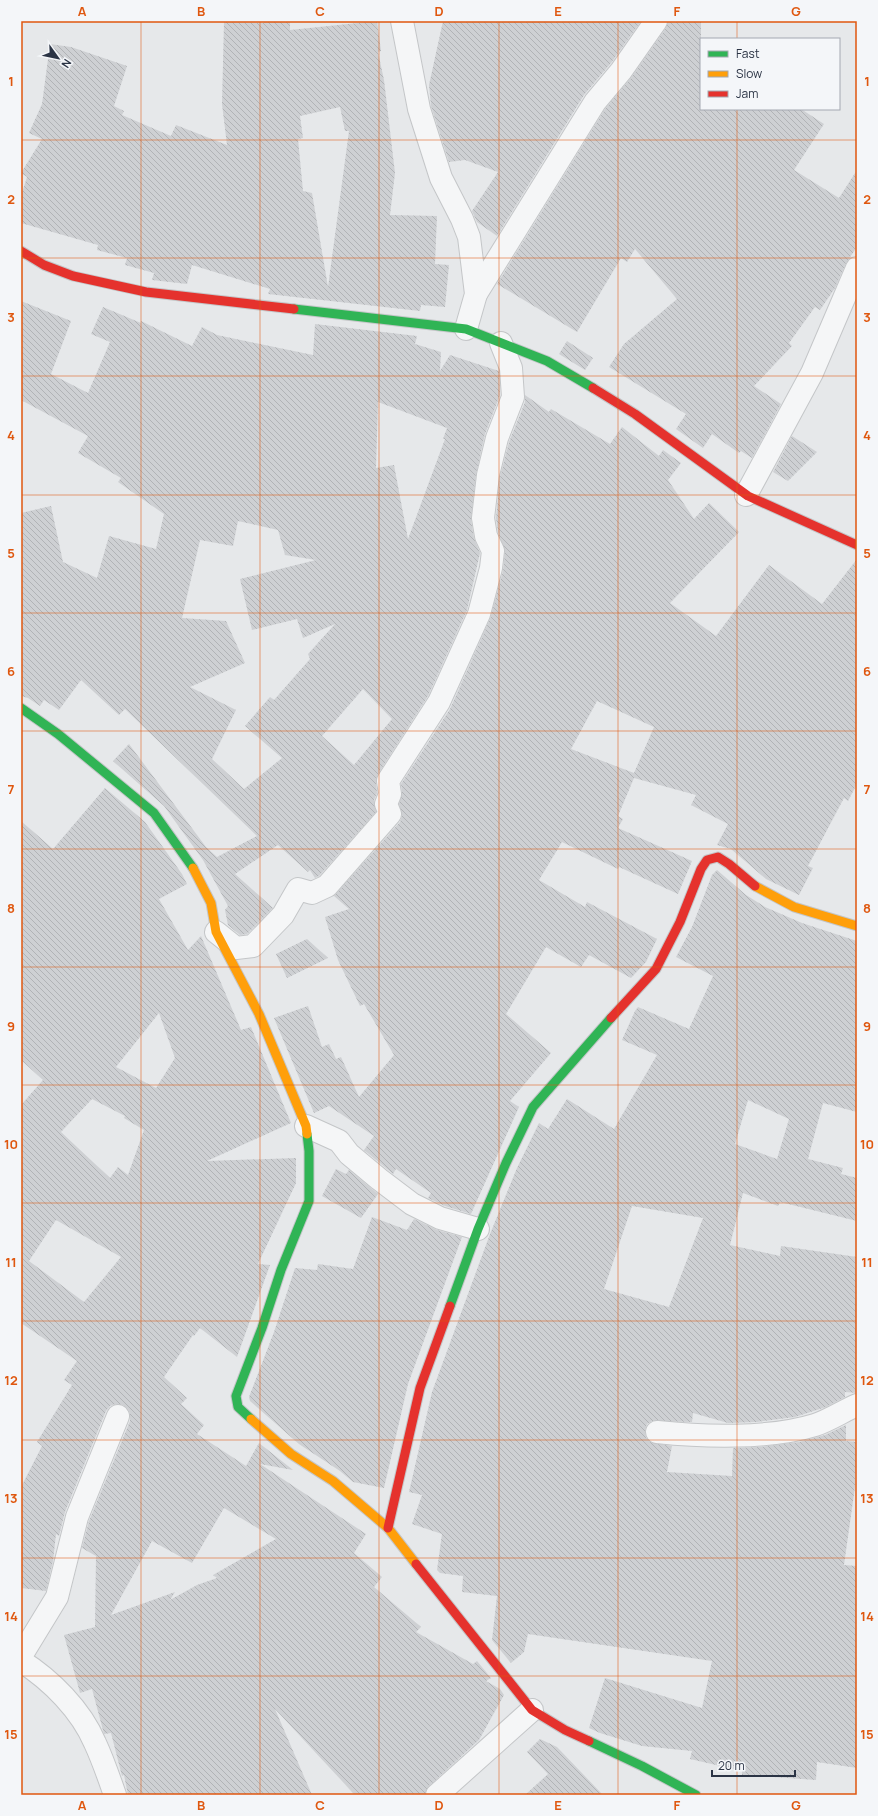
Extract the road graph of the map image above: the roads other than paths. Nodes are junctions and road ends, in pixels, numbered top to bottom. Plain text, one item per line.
1 (402, 21) edge
2 (656, 21) edge
3 (21, 251) edge
4 (857, 268) edge
5 (476, 294) junction
6 (466, 329) junction
7 (501, 343) junction
8 (746, 495) junction
9 (857, 545) edge
10 (21, 708) edge
11 (857, 926) edge
12 (216, 932) junction
13 (306, 1126) junction
14 (478, 1230) junction
15 (857, 1405) edge
16 (118, 1416) dead end
17 (657, 1432) dead end
18 (388, 1528) junction
19 (21, 1656) edge
20 (21, 1661) edge
21 (532, 1710) junction
22 (115, 1795) edge
23 (436, 1795) edge
24 (696, 1795) edge

1 - 5 street
2 - 5 street
3 - 6 street
4 - 8 street
5 - 6 street
6 - 7 street
7 - 8 street
7 - 12 street
8 - 9 street
10 - 12 street
11 - 14 street
12 - 13 street
13 - 14 street
13 - 18 street
14 - 18 street
15 - 17 street
16 - 19 street
18 - 21 street
20 - 22 street
21 - 23 street
21 - 24 street

